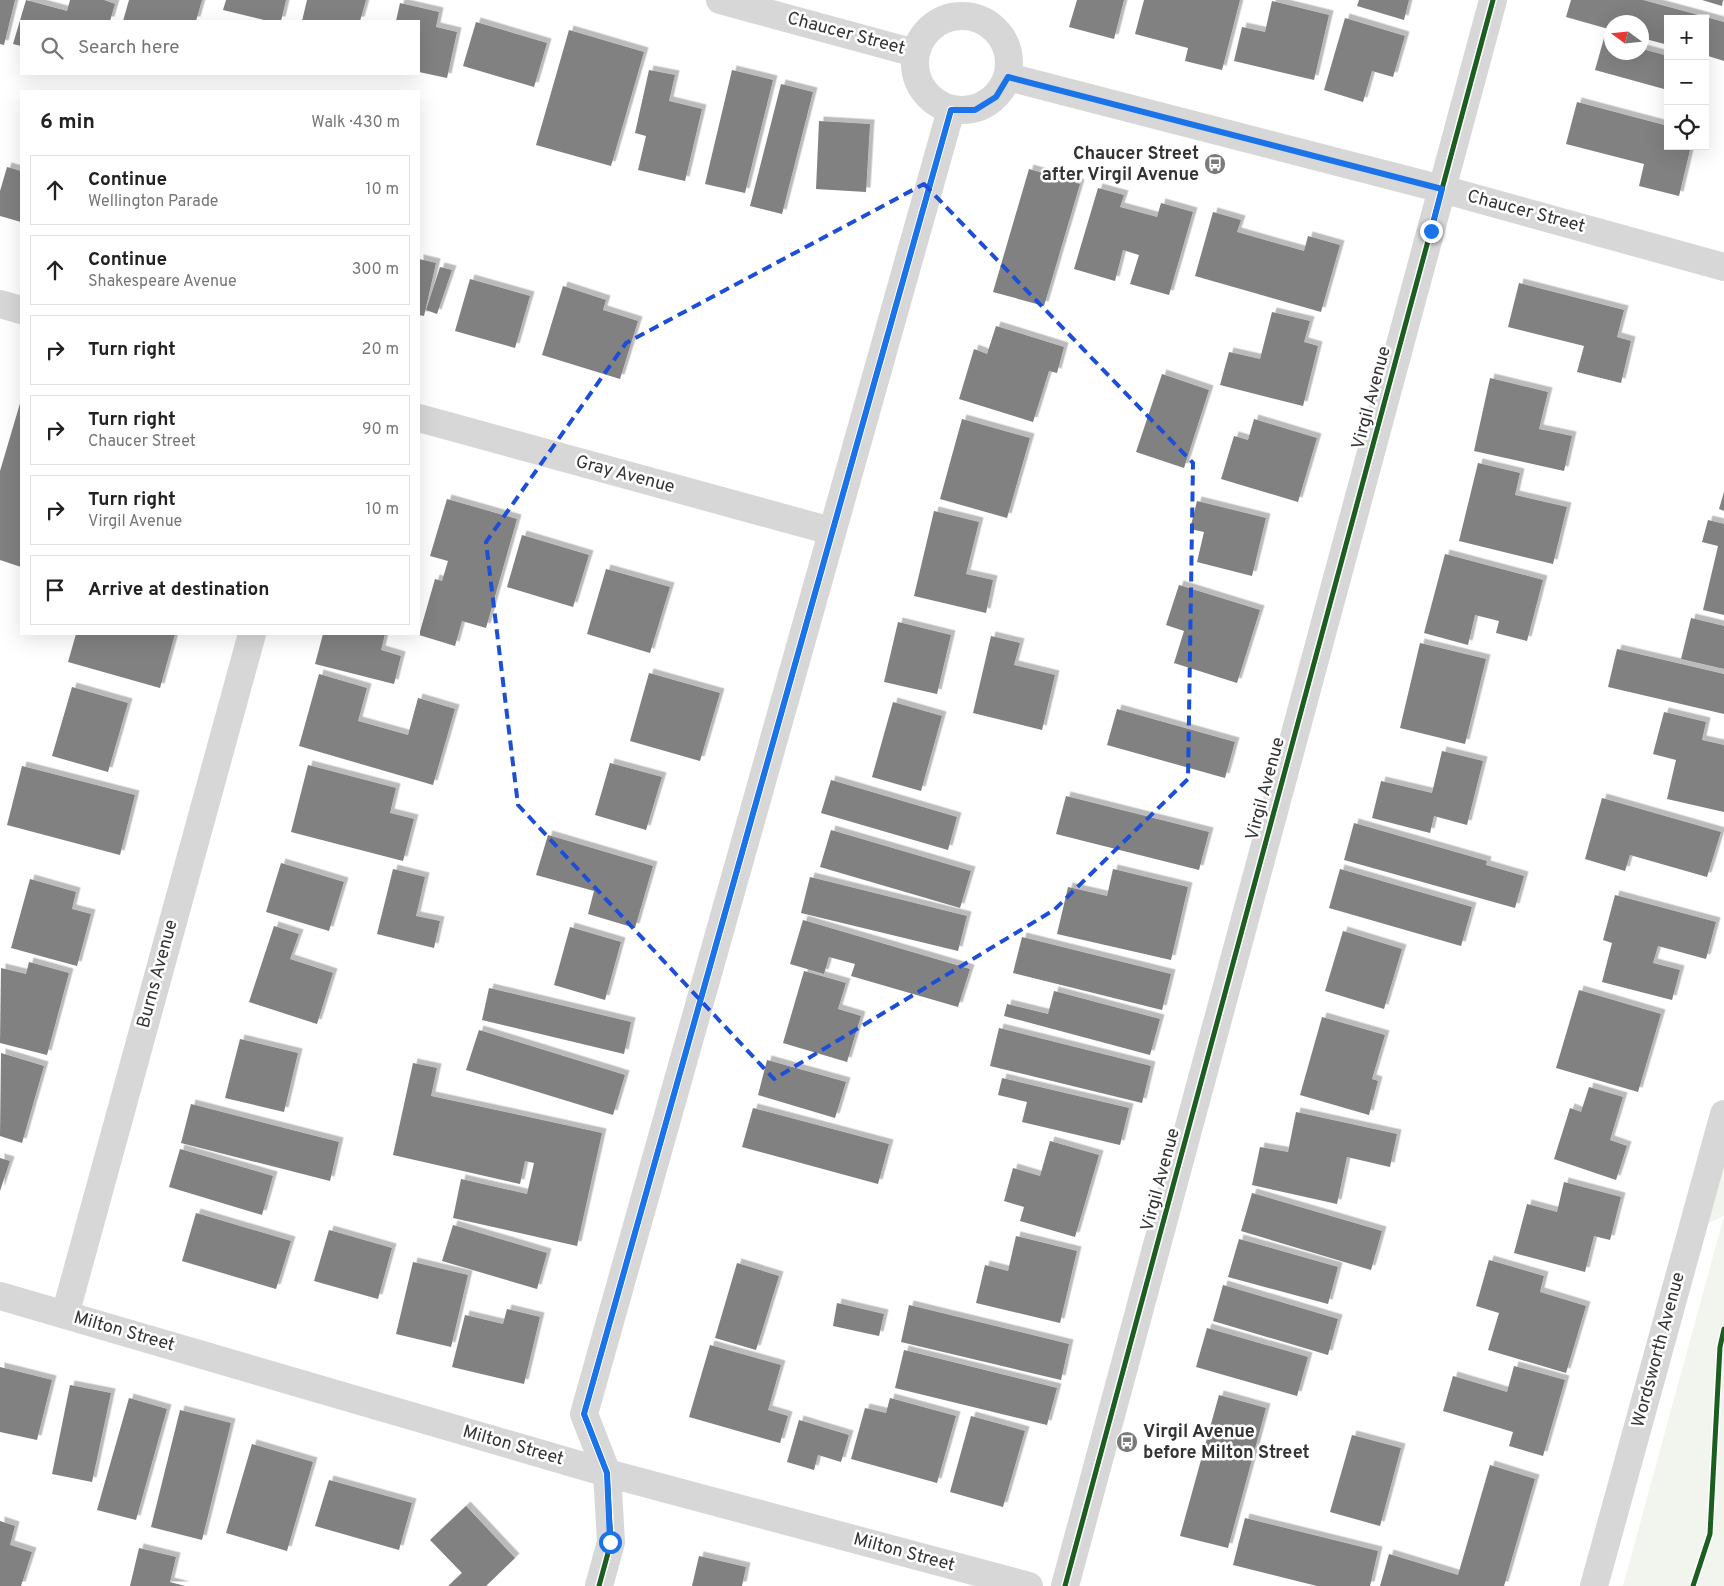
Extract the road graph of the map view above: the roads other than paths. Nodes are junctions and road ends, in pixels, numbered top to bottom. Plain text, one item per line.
1 (720, 0) edge
2 (1493, 0) edge
3 (979, 8) edge
4 (915, 52) junction
5 (1008, 77) junction
6 (951, 110) junction
7 (1442, 189) junction
8 (1724, 267) edge
9 (0, 304) edge
10 (20, 310) edge
11 (420, 418) edge
12 (831, 531) junction
13 (252, 635) edge
14 (1724, 1114) edge
15 (0, 1296) edge
16 (65, 1315) junction
17 (607, 1473) junction
18 (599, 1586) edge
19 (1029, 1586) edge
20 (1065, 1586) edge
21 (1594, 1586) edge

1 - 4 street, Chaucer Street
2 - 7 street, Virgil Avenue
3 - 4 street
3 - 5 street
4 - 6 street
5 - 6 street
5 - 7 street, Chaucer Street
6 - 12 street
7 - 8 street, Chaucer Street
7 - 20 street, Virgil Avenue
9 - 10 street
11 - 12 street, Gray Avenue
12 - 17 street
13 - 16 street, Burns Avenue
14 - 21 street, Wordsworth Avenue
15 - 16 street, Milton Street
16 - 17 street, Milton Street
17 - 18 street
17 - 19 street, Milton Street

